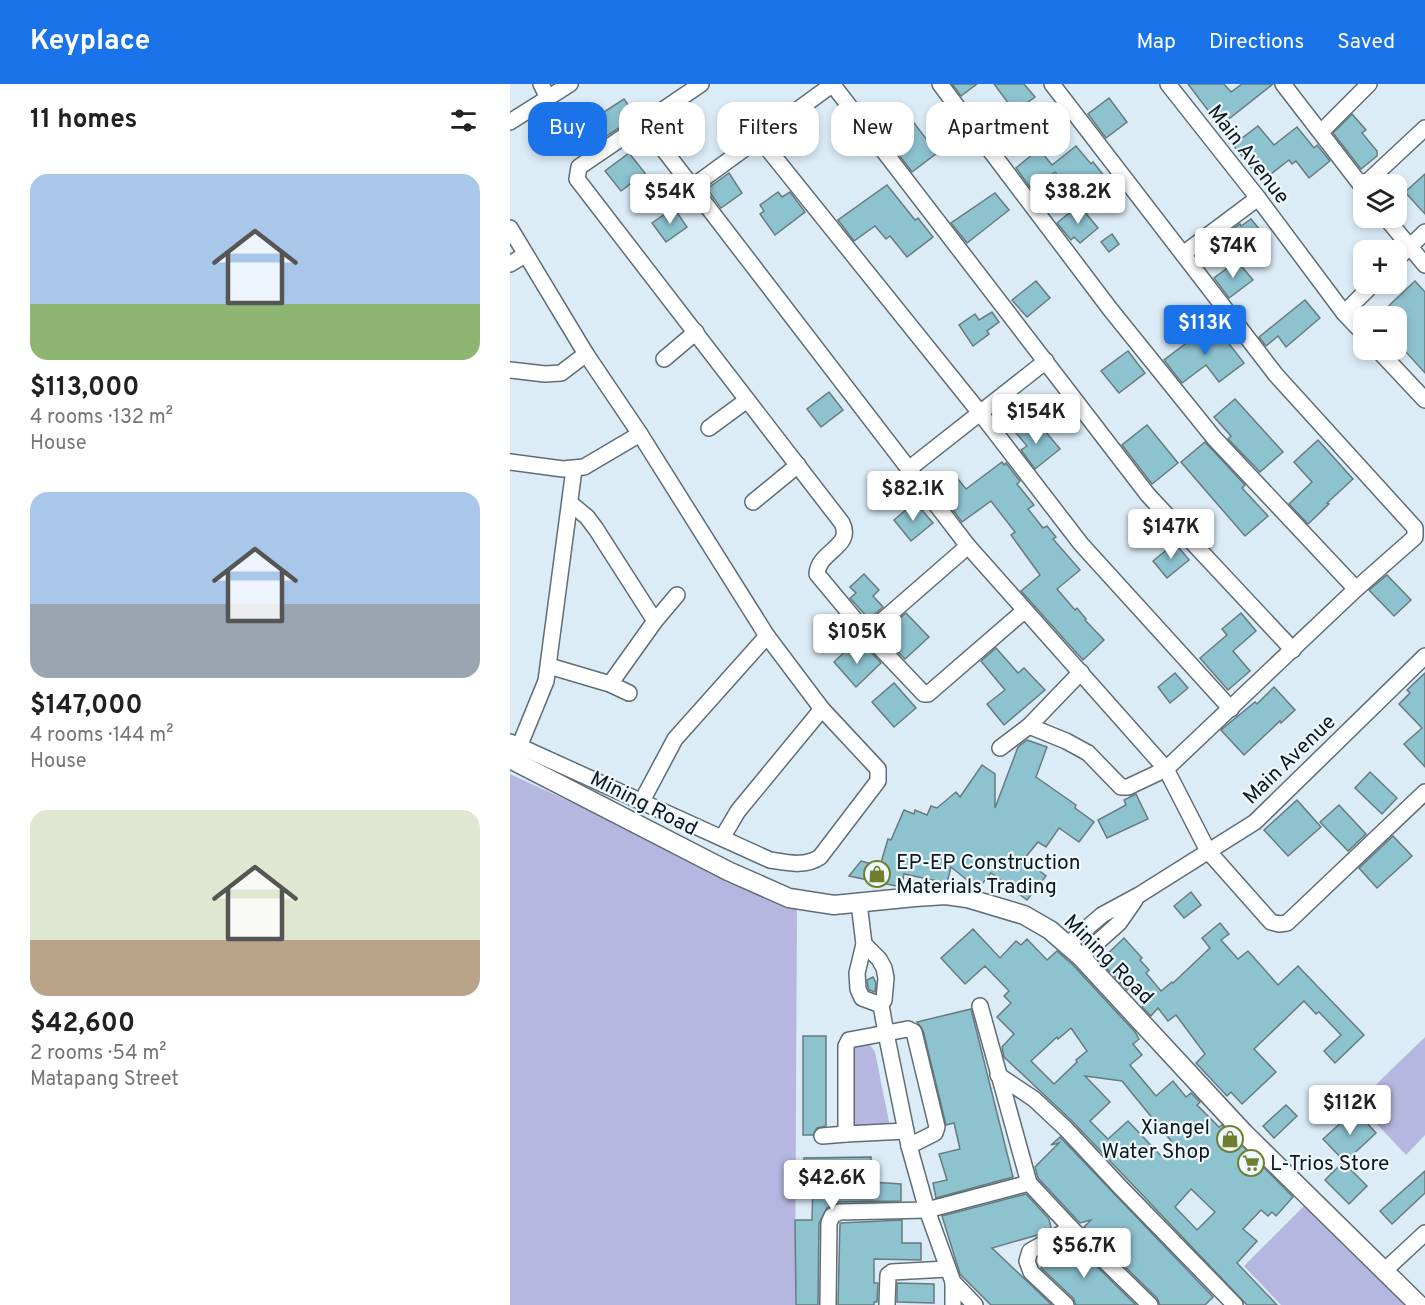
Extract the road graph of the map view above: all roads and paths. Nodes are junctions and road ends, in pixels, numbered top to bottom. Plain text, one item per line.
1 (541, 84) edge
2 (570, 84) edge
3 (701, 84) edge
4 (833, 84) edge
5 (940, 84) edge
6 (1052, 84) edge
7 (1168, 84) edge
8 (1282, 84) edge
9 (1369, 84) edge
10 (548, 98) junction
11 (675, 102) edge
12 (808, 102) edge
13 (510, 122) edge
14 (1425, 128) edge
15 (1321, 132) junction
16 (619, 140) edge
17 (669, 156) edge
18 (734, 156) edge
19 (773, 156) edge
20 (1353, 174) edge
21 (1377, 174) edge
22 (692, 187) junction
23 (1258, 198) junction
24 (510, 228) edge
25 (1394, 228) edge
26 (1425, 232) edge
27 (1409, 247) junction
28 (1183, 254) junction
29 (525, 255) junction
30 (510, 264) edge
31 (1425, 265) edge
32 (1363, 294) edge
33 (1344, 313) junction
34 (1353, 322) edge
35 (696, 332) junction
36 (586, 354) junction
37 (664, 359) dead end
38 (1387, 360) edge
39 (1046, 361) junction
40 (510, 370) edge
41 (747, 399) junction
42 (1425, 400) edge
43 (981, 414) junction
44 (709, 428) dead end
45 (640, 434) junction
46 (510, 462) edge
47 (798, 465) junction
48 (910, 468) junction
49 (574, 469) junction
50 (753, 502) dead end
51 (570, 503) junction
52 (968, 546) junction
53 (1356, 589) junction
54 (677, 595) dead end
55 (1024, 611) junction
56 (655, 621) junction
57 (867, 634) junction
58 (767, 636) junction
59 (1293, 650) junction
60 (1425, 656) edge
61 (549, 666) junction
62 (1081, 672) junction
63 (610, 684) junction
64 (629, 693) dead end
65 (822, 709) junction
66 (1231, 709) junction
67 (1029, 726) junction
68 (1000, 748) dead end
69 (513, 749) edge
70 (1166, 769) junction
71 (1425, 792) edge
72 (642, 801) junction
73 (722, 838) junction
74 (1209, 851) junction
75 (1139, 895) junction
76 (859, 903) junction
77 (864, 944) junction
78 (1068, 944) junction
79 (1081, 957) junction
80 (881, 1005) junction
81 (980, 1006) dead end
82 (886, 1033) junction
83 (998, 1075) junction
84 (846, 1134) junction
85 (822, 1136) dead end
86 (908, 1139) junction
87 (1029, 1183) junction
88 (927, 1210) junction
89 (1071, 1228) junction
90 (1425, 1233) edge
91 (1384, 1271) junction
92 (950, 1276) junction
93 (1233, 1304) edge
94 (828, 1305) edge
95 (886, 1305) edge
96 (953, 1305) edge
97 (975, 1305) edge
98 (1066, 1305) edge
99 (1150, 1305) edge
100 (1419, 1305) edge

1 - 10 street
2 - 10 street
3 - 11 street
4 - 12 street
4 - 39 street
5 - 53 street
6 - 28 street
7 - 23 street, Main Avenue
8 - 15 street
9 - 15 street
10 - 13 street
14 - 21 street
15 - 20 street
16 - 35 street
17 - 22 street
18 - 22 street
19 - 43 street
22 - 48 street
23 - 28 street
23 - 33 street, Main Avenue
24 - 29 street
25 - 27 street
26 - 27 street
27 - 31 street
28 - 53 street
29 - 30 street
29 - 36 street
32 - 33 street
33 - 34 street, Main Avenue
35 - 37 street
35 - 41 street
36 - 40 street
36 - 45 street
38 - 42 street
39 - 43 street
39 - 59 street
41 - 44 street
41 - 47 street
43 - 48 street
43 - 66 street
45 - 49 street
45 - 58 street
46 - 49 street
47 - 50 street
47 - 57 street
48 - 52 street
49 - 51 street
51 - 56 street
51 - 61 street
52 - 55 street
52 - 57 street
53 - 59 street
54 - 56 street
55 - 57 street
55 - 62 street
56 - 63 street
58 - 65 street
58 - 72 street
59 - 66 street
60 - 74 street, Main Avenue
61 - 63 street
61 - 69 street
62 - 67 street
62 - 70 street
63 - 64 street
65 - 73 street
65 - 73 street
66 - 70 street
67 - 68 street
67 - 70 street
69 - 72 street
69 - 76 street, Mining Road
70 - 74 street
71 - 74 street
72 - 73 street
74 - 75 street, Main Avenue
75 - 78 street, Main Avenue
75 - 79 street, Main Avenue
76 - 77 street
76 - 78 street, Mining Road
77 - 80 street
77 - 80 street
78 - 79 street, Mining Road
79 - 91 street, Mining Road
80 - 82 street
81 - 83 street
82 - 84 street
82 - 86 street
82 - 86 street
83 - 87 street
83 - 93 street
84 - 85 street
84 - 86 street
86 - 88 street
87 - 88 street
87 - 89 street
88 - 92 street
88 - 94 street
89 - 98 street
89 - 99 street
90 - 91 street
91 - 100 street, Mining Road
92 - 95 street
92 - 96 street
92 - 97 street

